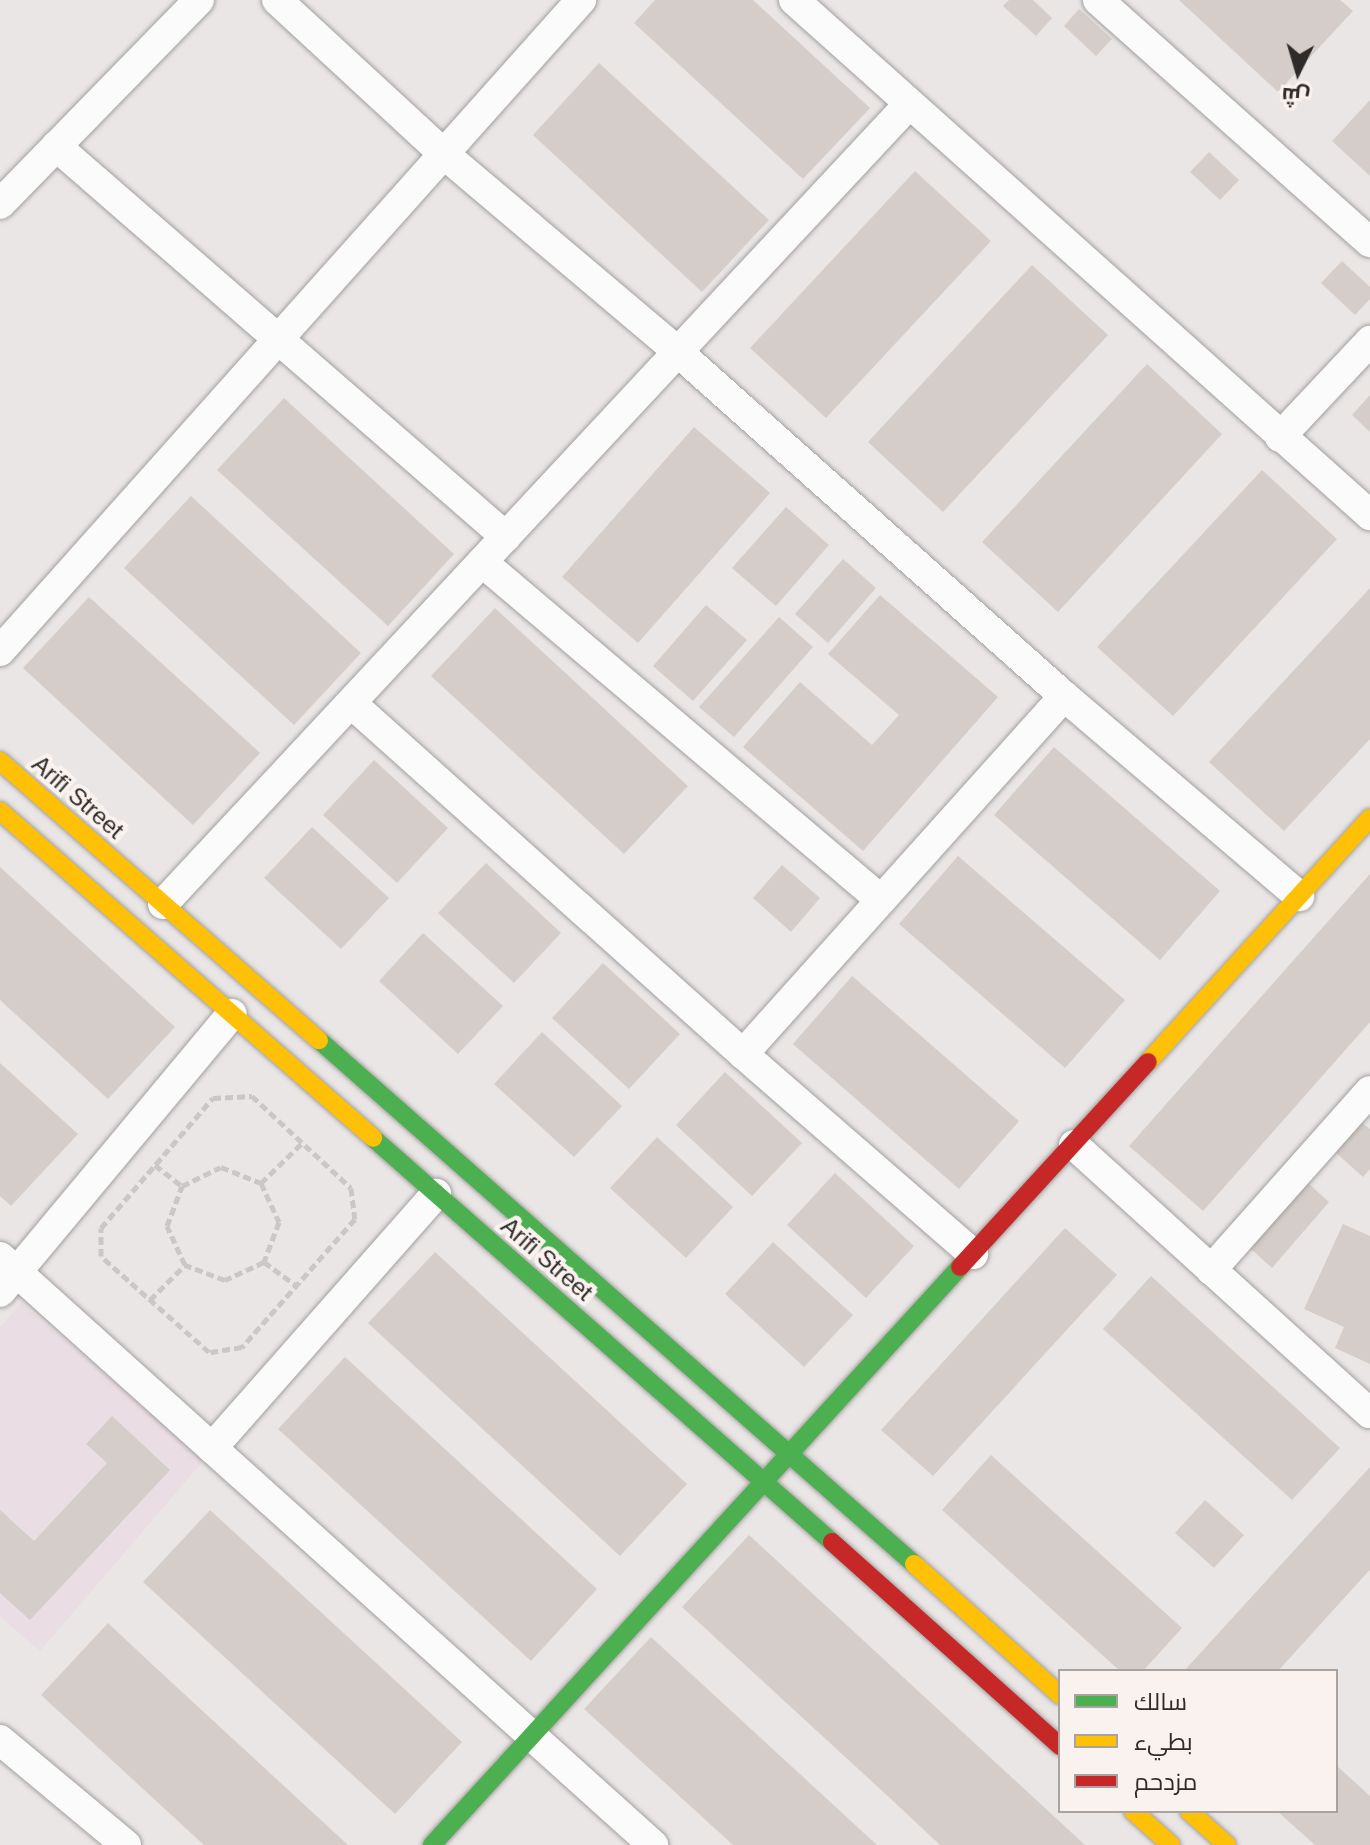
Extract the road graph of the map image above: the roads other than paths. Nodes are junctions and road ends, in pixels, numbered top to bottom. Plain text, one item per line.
1 (199, 0) edge
2 (277, 0) edge
3 (581, 0) edge
4 (794, 0) edge
5 (1098, 0) edge
6 (909, 104) junction
7 (56, 146) junction
8 (444, 154) junction
9 (0, 204) edge
10 (1370, 242) edge
11 (277, 341) junction
12 (1370, 341) edge
13 (678, 352) junction
14 (1280, 437) junction
15 (1370, 515) edge
16 (506, 537) junction
17 (482, 562) junction
18 (0, 651) edge
19 (1064, 696) junction
20 (351, 703) junction
21 (0, 761) edge
22 (0, 811) edge
23 (1370, 818) edge
24 (1299, 896) junction
25 (881, 900) junction
26 (163, 904) junction
27 (232, 1014) junction
28 (743, 1054) junction
29 (1370, 1091) edge
30 (1074, 1145) junction
31 (436, 1194) junction
32 (973, 1254) junction
33 (1211, 1270) junction
34 (6, 1274) edge
35 (1370, 1413) edge
36 (212, 1448) junction
37 (789, 1452) junction
38 (763, 1480) junction
39 (1058, 1693) edge
40 (532, 1735) junction
41 (0, 1740) edge
42 (1058, 1744) edge
43 (1135, 1813) edge
44 (1191, 1813) edge
45 (126, 1845) edge
46 (432, 1845) edge
47 (653, 1845) edge
48 (1171, 1845) edge
49 (1227, 1845) edge

1 - 7 street
2 - 8 street
3 - 8 street
4 - 6 street
5 - 10 street
6 - 13 street
6 - 14 street
7 - 9 street
7 - 11 street
8 - 11 street
8 - 13 street
11 - 16 street
11 - 18 street
12 - 14 street
13 - 16 street
13 - 19 street
14 - 15 street
16 - 17 street
17 - 20 street
17 - 25 street
19 - 24 street
19 - 25 street
20 - 26 street
20 - 28 street
21 - 26 street, Arifi Street
22 - 27 street, Arifi Street
23 - 24 street
24 - 30 street
25 - 28 street
26 - 37 street, Arifi Street
27 - 31 street, Arifi Street
27 - 34 street
28 - 32 street
29 - 33 street
30 - 32 street
30 - 33 street
31 - 36 street
31 - 38 street, Arifi Street
32 - 37 street
33 - 35 street
34 - 36 street
36 - 40 street
37 - 38 street
37 - 39 street, Arifi Street
38 - 40 street
38 - 42 street, Arifi Street
40 - 46 street
40 - 47 street
41 - 45 street
43 - 48 street
44 - 49 street

